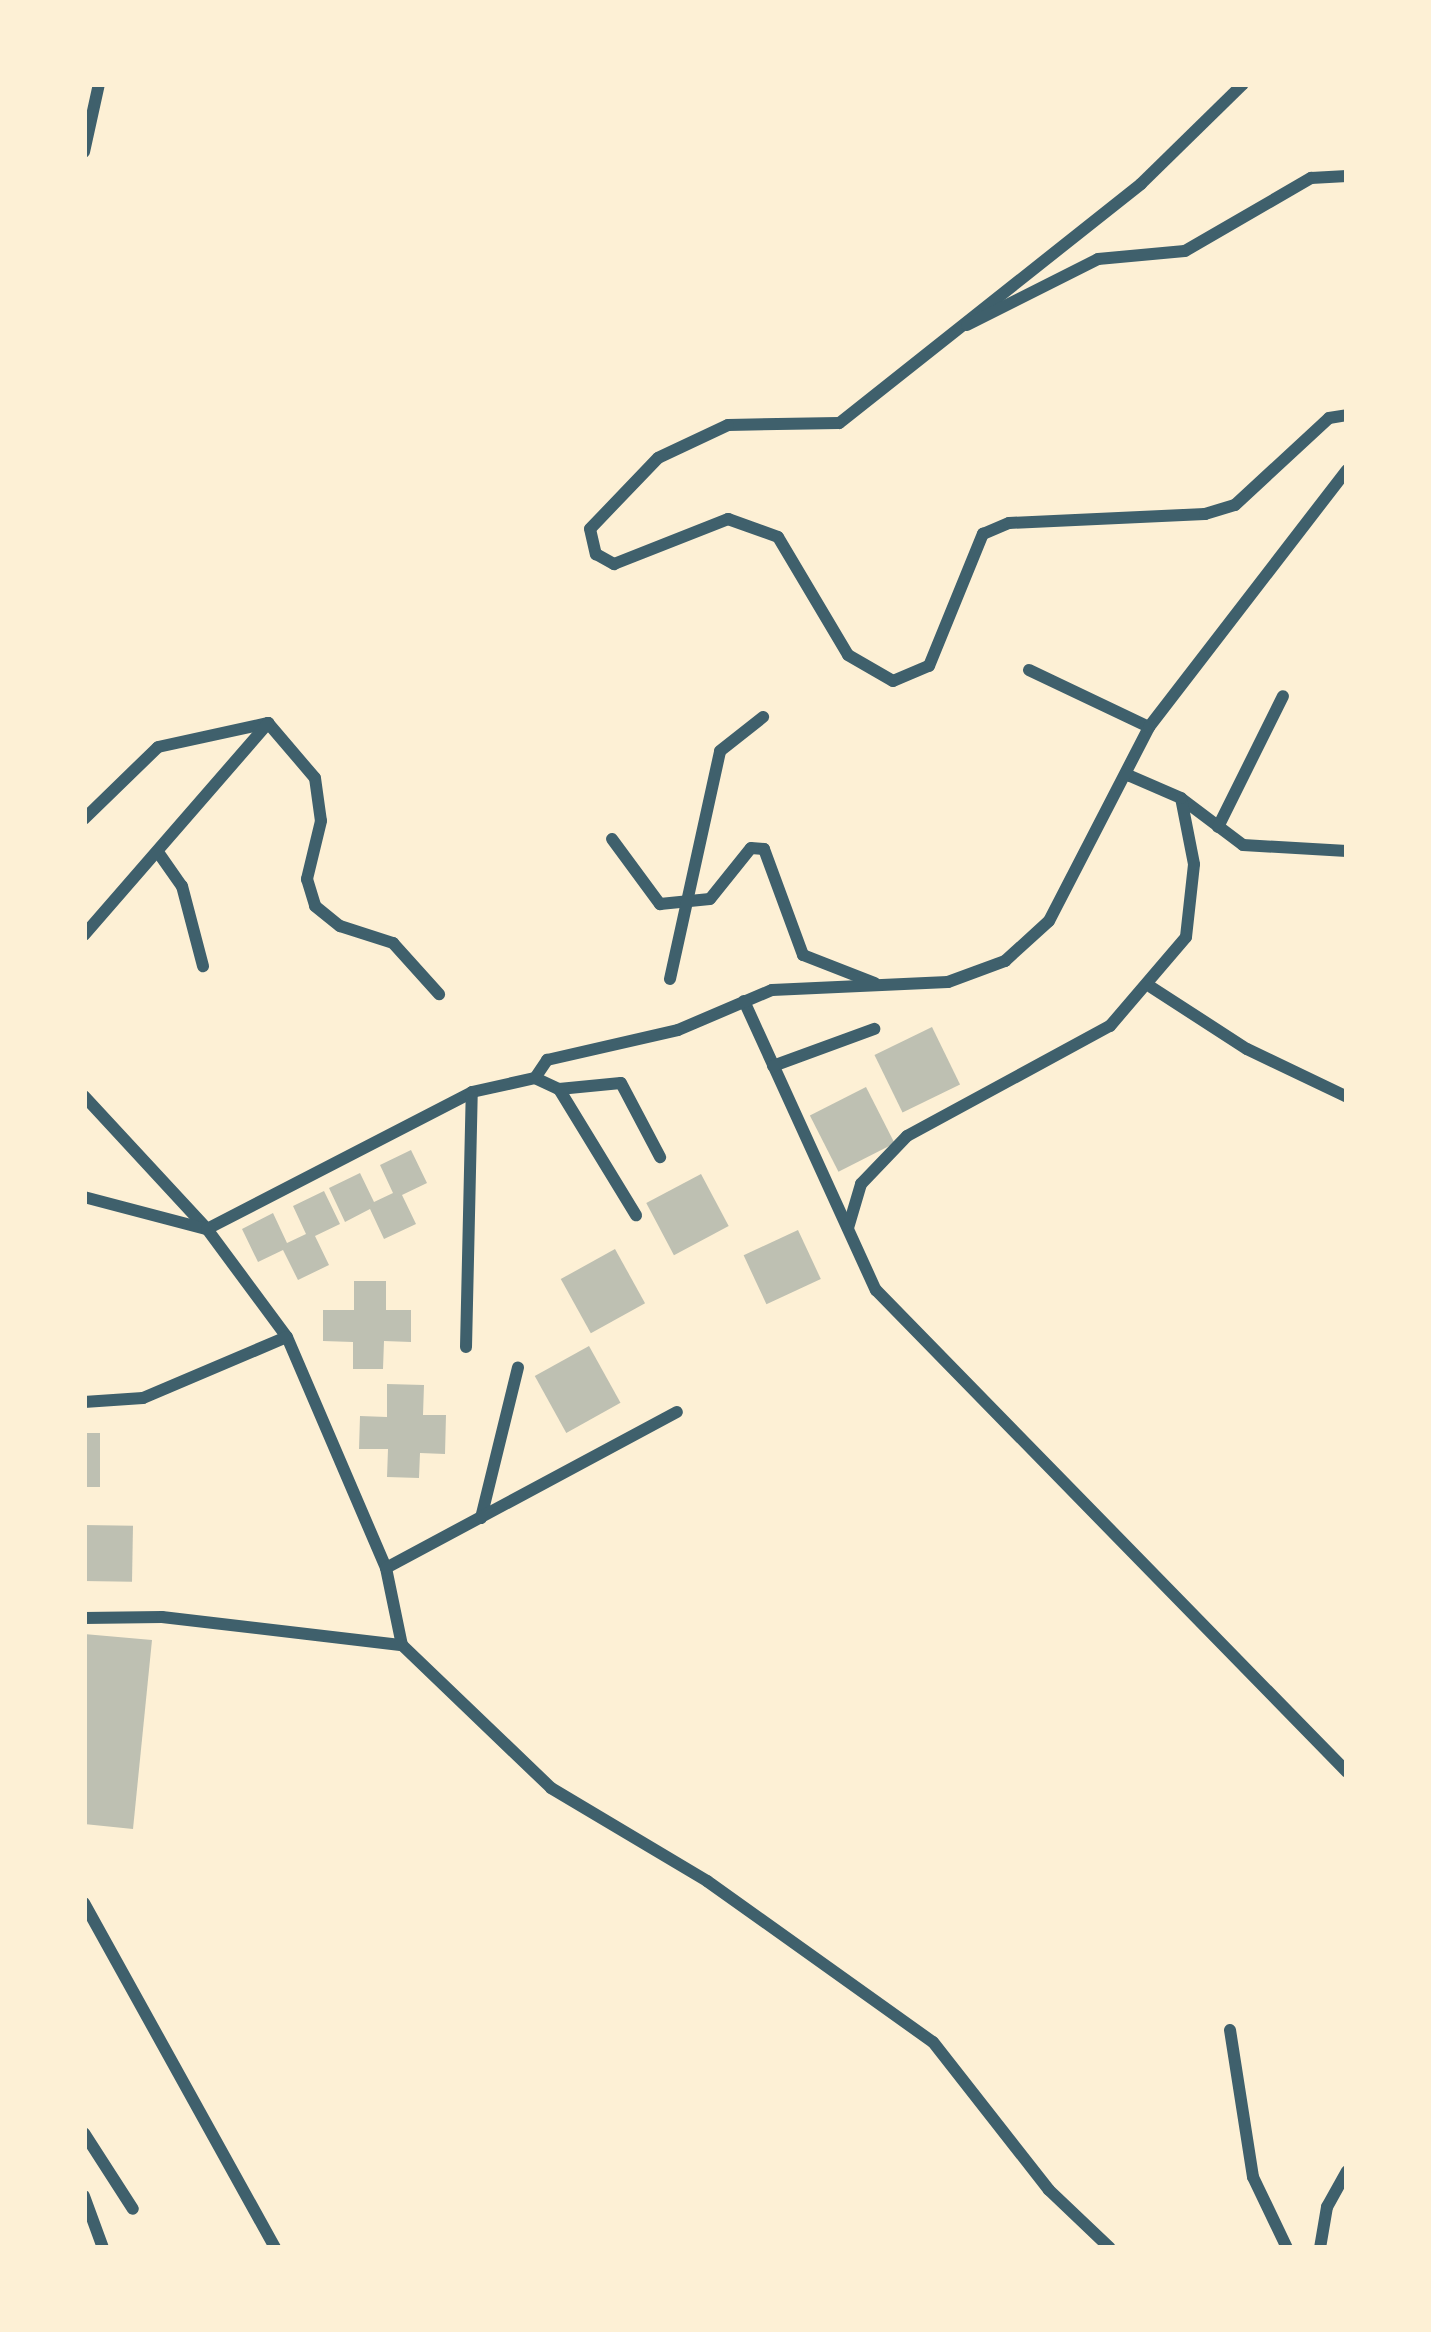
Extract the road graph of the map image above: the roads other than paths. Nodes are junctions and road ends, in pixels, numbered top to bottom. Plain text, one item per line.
1 (99, 84) edge
2 (1243, 84) edge
3 (86, 133) edge
4 (84, 152) edge
5 (1347, 176) edge
6 (934, 342) junction
7 (1347, 415) edge
8 (1347, 470) edge
9 (1029, 670) dead end
10 (1282, 696) dead end
11 (764, 717) dead end
12 (268, 723) junction
13 (1150, 727) junction
14 (1130, 776) junction
15 (1180, 798) junction
16 (84, 819) edge
17 (1218, 827) junction
18 (612, 839) dead end
19 (1347, 851) edge
20 (160, 855) junction
21 (683, 904) junction
22 (84, 935) edge
23 (203, 966) dead end
24 (670, 979) dead end
25 (882, 985) junction
26 (1151, 987) junction
27 (439, 994) dead end
28 (744, 1001) junction
29 (874, 1029) dead end
30 (773, 1066) junction
31 (535, 1078) junction
32 (559, 1088) junction
33 (472, 1092) junction
34 (84, 1096) edge
35 (1347, 1097) edge
36 (660, 1157) dead end
37 (84, 1197) edge
38 (636, 1215) dead end
39 (848, 1228) junction
40 (207, 1229) junction
41 (287, 1337) junction
42 (466, 1346) dead end
43 (518, 1367) dead end
44 (84, 1402) edge
45 (677, 1412) dead end
46 (481, 1518) junction
47 (386, 1568) junction
48 (84, 1618) edge
49 (402, 1645) junction
50 (1347, 1772) edge
51 (84, 1903) edge
52 (1230, 2030) dead end
53 (84, 2133) edge
54 (1347, 2171) edge
55 (84, 2196) edge
56 (133, 2209) dead end
57 (103, 2248) edge
58 (275, 2248) edge
59 (1110, 2248) edge
60 (1287, 2248) edge
61 (1320, 2248) edge

1 - 3 street
2 - 6 street
3 - 4 street
5 - 6 street
6 - 7 street
8 - 13 street
9 - 13 street
10 - 17 street
11 - 21 street
12 - 16 street
12 - 20 street
12 - 27 street
13 - 14 street
14 - 15 street
14 - 25 street
15 - 17 street
15 - 26 street
17 - 19 street
18 - 21 street
20 - 22 street
20 - 23 street
21 - 24 street
21 - 25 street
25 - 28 street
26 - 35 street
26 - 39 street
28 - 30 street
28 - 31 street
29 - 30 street
30 - 39 street
31 - 32 street
31 - 33 street
32 - 36 street
32 - 38 street
33 - 40 street
33 - 42 street
34 - 40 street
37 - 40 street
39 - 50 street
40 - 41 street
41 - 44 street
41 - 47 street
43 - 46 street
45 - 46 street
46 - 47 street
47 - 49 street
48 - 49 street
49 - 59 street
51 - 58 street
52 - 60 street
53 - 56 street
54 - 61 street
55 - 57 street

